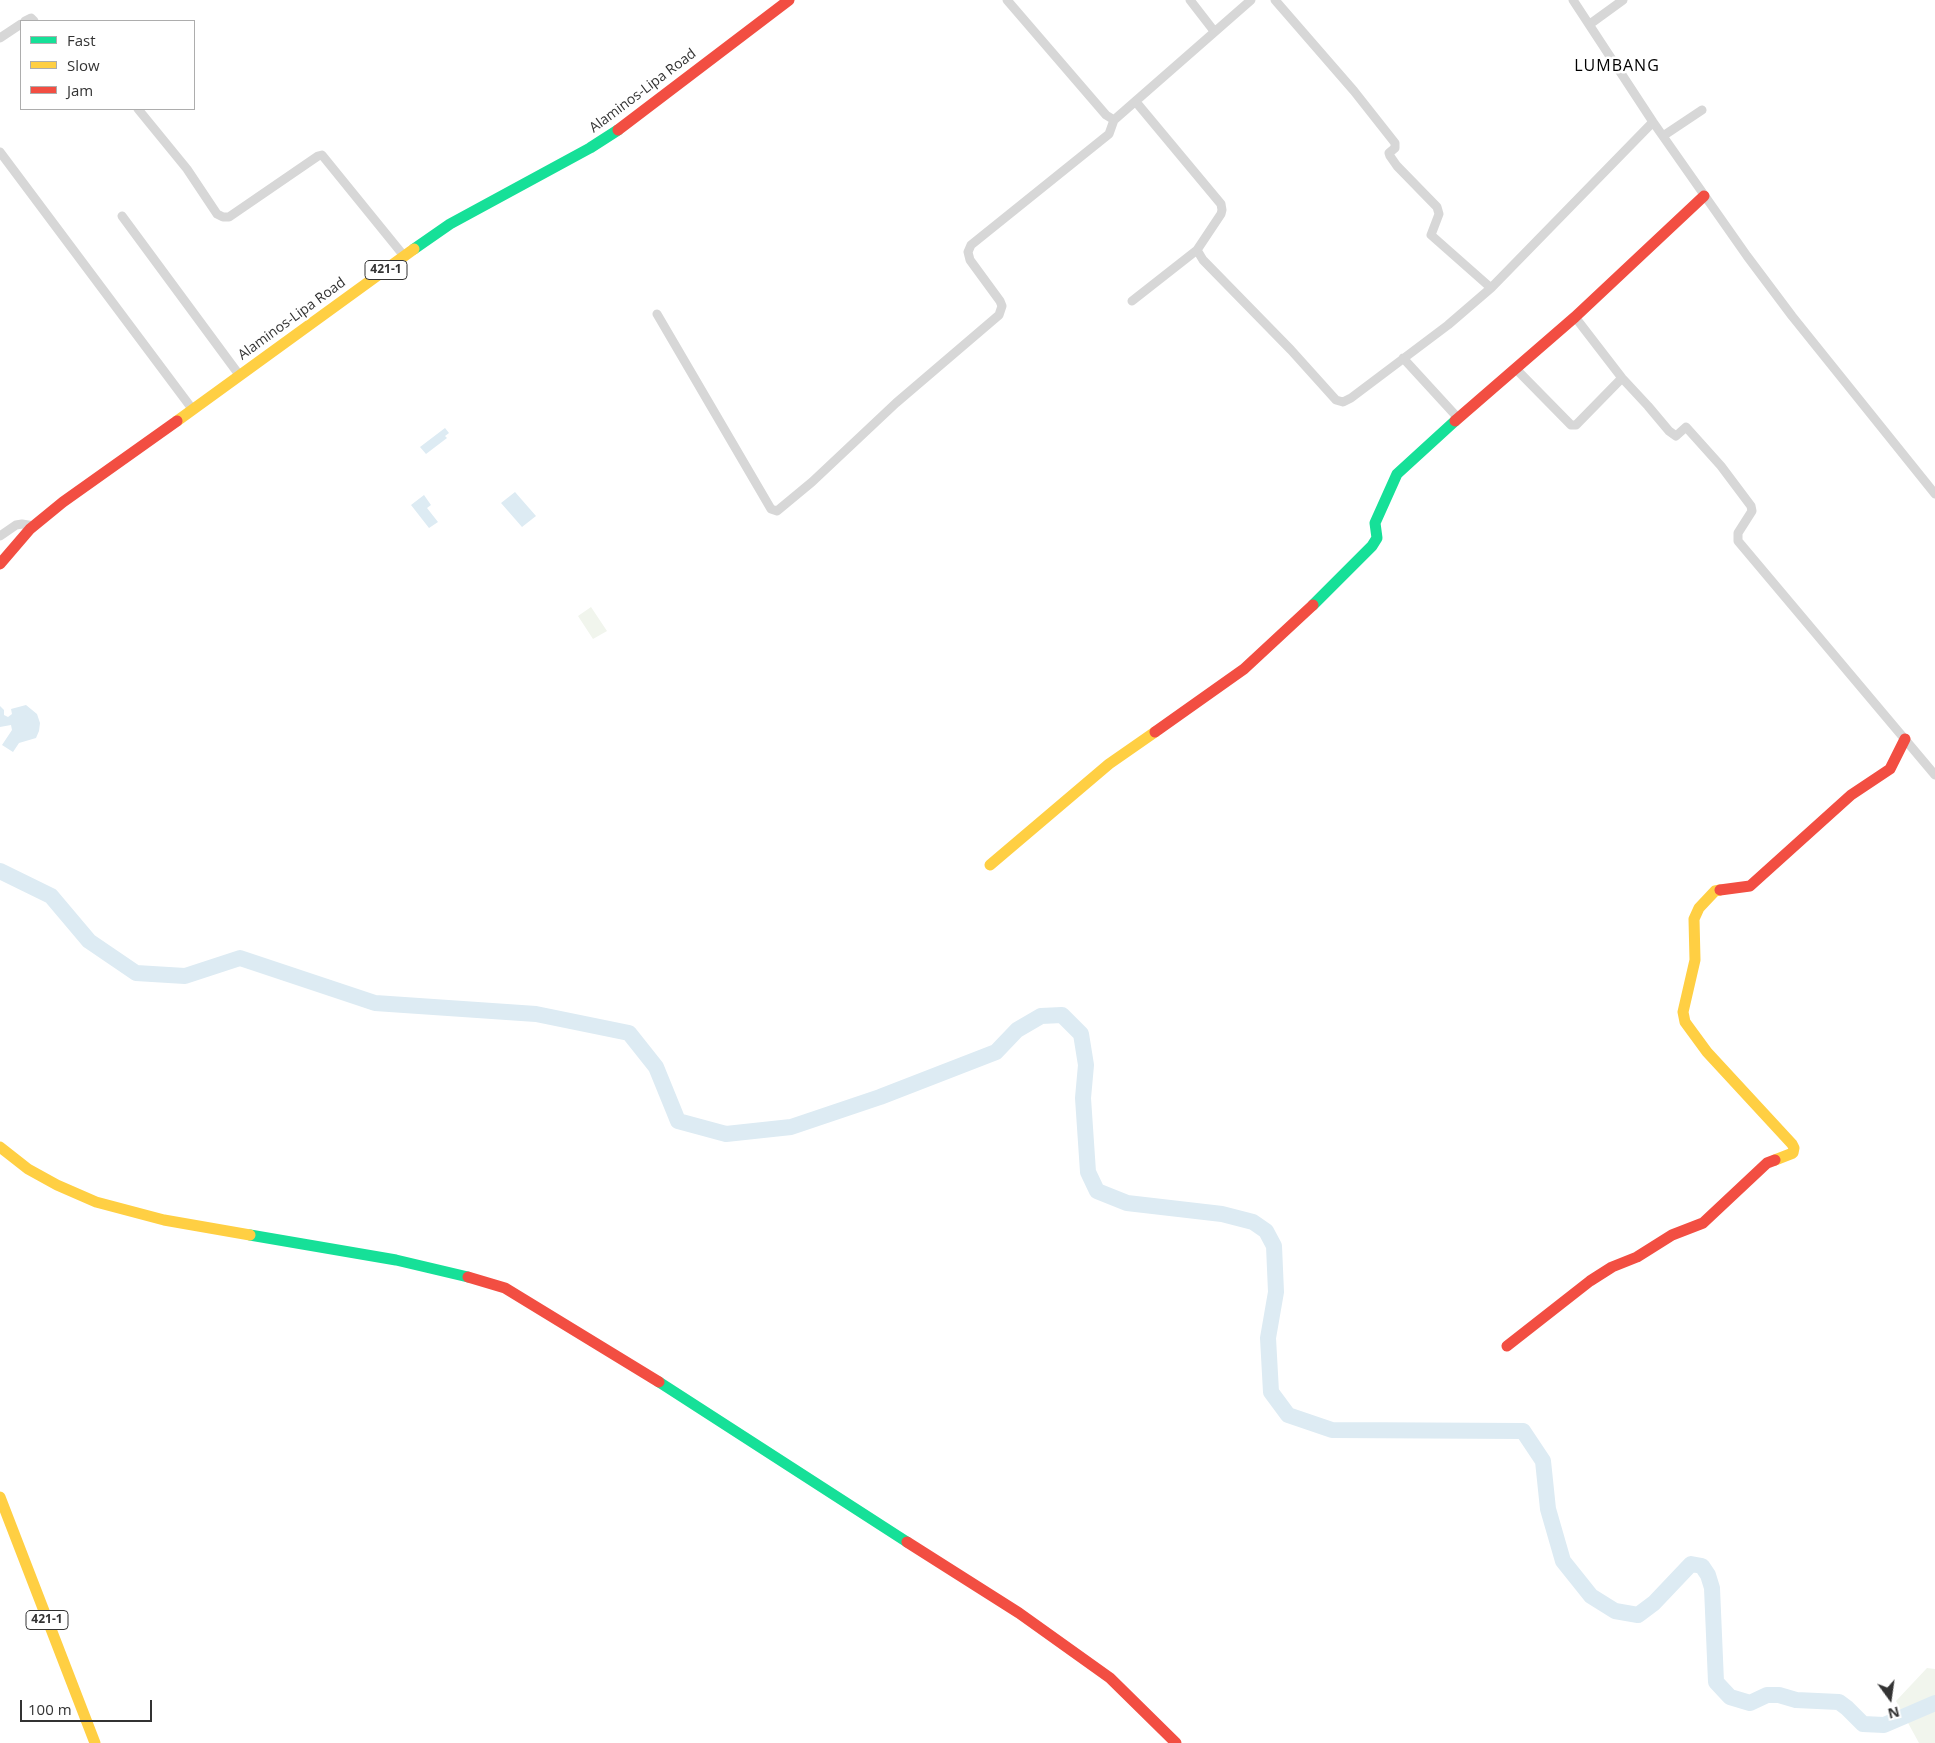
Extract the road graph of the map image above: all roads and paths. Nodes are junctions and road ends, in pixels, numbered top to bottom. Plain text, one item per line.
1 (1007, 0) edge
2 (1190, 0) edge
3 (1252, 0) edge
4 (1275, 0) edge
5 (1573, 0) edge
6 (1623, 0) edge
7 (781, 2) edge
8 (1590, 24) junction
9 (20, 25) edge
10 (1214, 31) junction
11 (0, 38) edge
12 (1136, 102) junction
13 (139, 110) edge
14 (1702, 110) dead end
15 (1114, 120) junction
16 (1653, 122) junction
17 (1663, 136) junction
18 (0, 152) edge
19 (1704, 196) junction
20 (122, 216) dead end
21 (1197, 250) junction
22 (404, 256) junction
23 (1491, 288) junction
24 (1132, 301) dead end
25 (657, 314) dead end
26 (1575, 317) junction
27 (1403, 358) junction
28 (1515, 368) junction
29 (240, 376) junction
30 (1622, 378) junction
31 (193, 410) junction
32 (1458, 418) junction
33 (1935, 494) edge
34 (34, 526) junction
35 (0, 536) edge
36 (0, 564) edge
37 (1905, 739) junction
38 (1935, 775) edge
39 (990, 865) dead end
40 (0, 1147) edge
41 (1507, 1346) dead end
42 (0, 1496) edge
43 (95, 1743) edge
44 (1176, 1743) edge

1 - 15 street
2 - 10 street
3 - 10 street
4 - 23 street
5 - 8 street
6 - 8 street
7 - 22 street, Alaminos-Lipa Road / 421-1
8 - 16 street
9 - 11 street
10 - 12 street
12 - 15 street
12 - 21 street
13 - 22 street
14 - 17 street
15 - 25 street
16 - 17 street
16 - 23 street
17 - 19 street
18 - 31 street
19 - 26 street
19 - 33 street
20 - 29 street
21 - 24 street
21 - 27 street
22 - 29 street, Alaminos-Lipa Road / 421-1
23 - 27 street
26 - 28 street
26 - 30 street
27 - 32 street
28 - 30 street
28 - 32 street
29 - 31 street, Alaminos-Lipa Road / 421-1
30 - 37 street
31 - 34 street, Alaminos-Lipa Road / 421-1
32 - 39 street
34 - 35 street
34 - 36 street, Alaminos-Lipa Road / 421-1
37 - 38 street
37 - 41 street
40 - 44 street
42 - 43 street, 421-1

